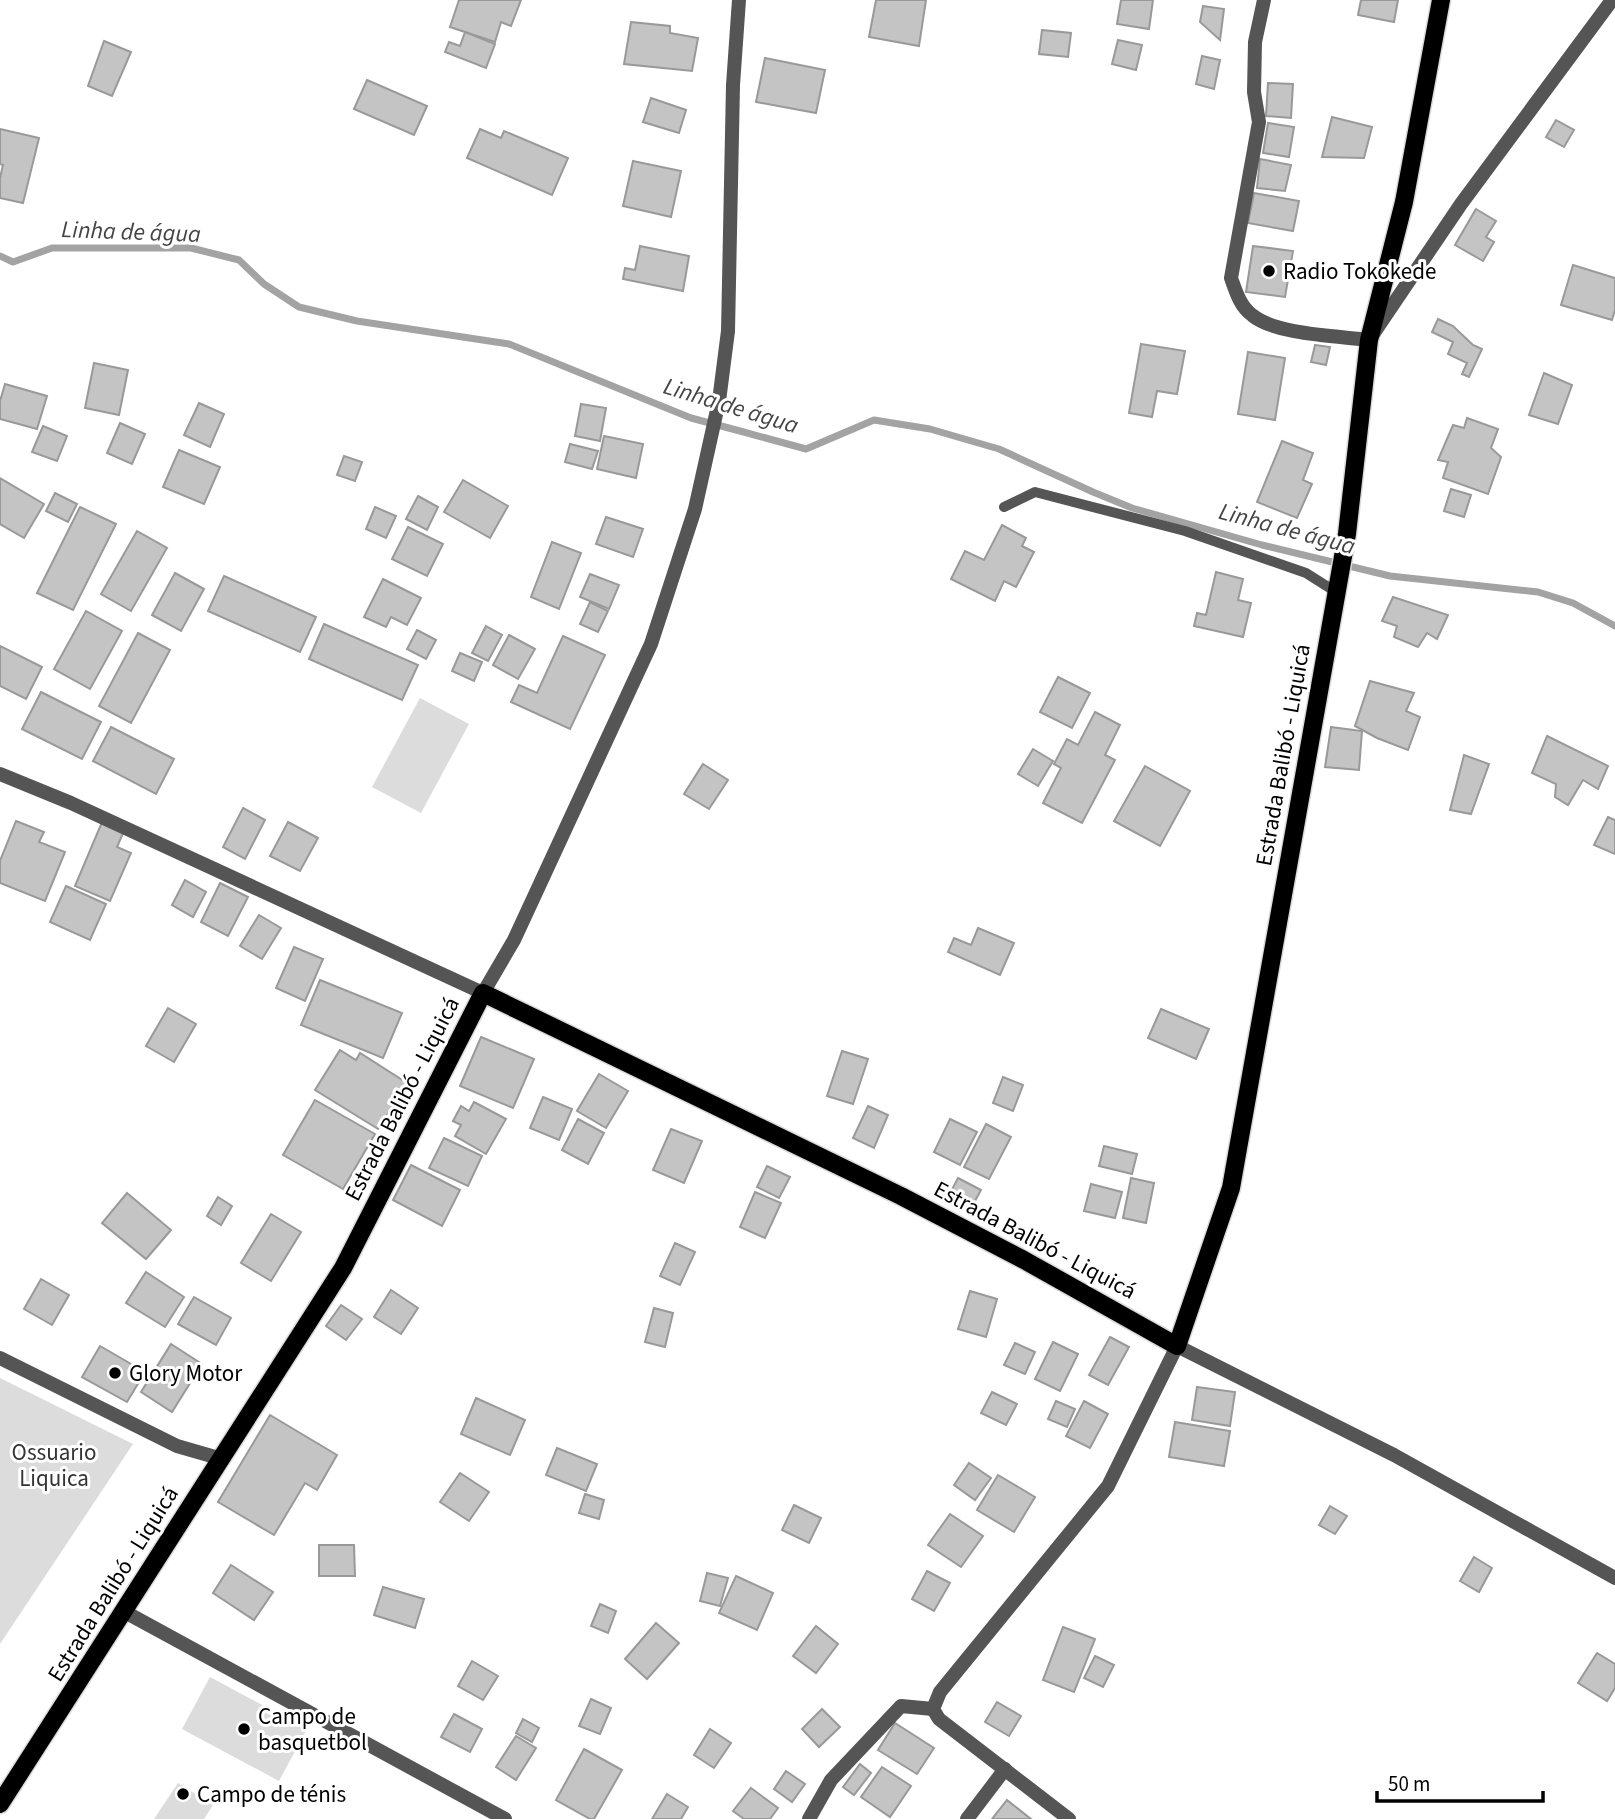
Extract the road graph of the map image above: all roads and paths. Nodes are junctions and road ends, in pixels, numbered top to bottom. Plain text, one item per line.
1 (739, 0) edge
2 (1264, 0) edge
3 (1441, 0) edge
4 (1612, 0) edge
5 (1369, 340) junction
6 (1004, 507) dead end
7 (1337, 589) junction
8 (0, 774) edge
9 (483, 993) junction
10 (1177, 1346) junction
11 (0, 1358) edge
12 (222, 1459) junction
13 (1615, 1578) edge
14 (124, 1612) junction
15 (933, 1709) junction
16 (1005, 1769) junction
17 (0, 1804) edge
18 (505, 1819) edge
19 (809, 1819) edge
20 (967, 1819) edge
21 (1069, 1819) edge

1 - 9 street
2 - 5 street
3 - 5 main road, Estrada Balibó - Liquicá
4 - 5 street
5 - 7 main road, Estrada Balibó - Liquicá
6 - 7 lane
7 - 10 main road, Estrada Balibó - Liquicá
8 - 9 street
9 - 10 main road, Estrada Balibó - Liquicá
9 - 12 main road, Estrada Balibó - Liquicá
10 - 13 street
10 - 15 street
11 - 12 street
12 - 14 main road, Estrada Balibó - Liquicá
14 - 17 main road, Estrada Balibó - Liquicá
14 - 18 street
15 - 16 street
15 - 19 street
16 - 20 street
16 - 21 street

